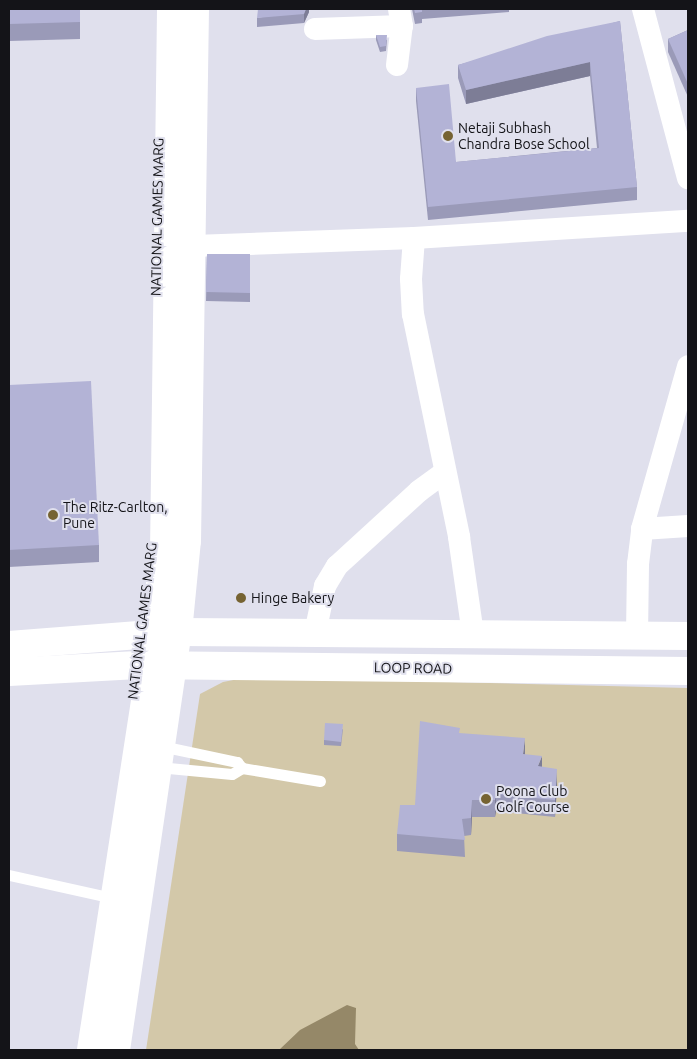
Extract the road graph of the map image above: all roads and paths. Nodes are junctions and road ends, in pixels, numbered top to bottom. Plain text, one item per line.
1 (160, 9) edge
2 (171, 9) edge
3 (182, 9) edge
4 (195, 9) edge
5 (643, 9) edge
6 (400, 17) edge
7 (315, 29) dead end
8 (397, 65) dead end
9 (688, 178) edge
10 (688, 221) edge
11 (414, 238) junction
12 (194, 246) junction
13 (688, 366) edge
14 (445, 472) junction
15 (688, 526) edge
16 (642, 529) junction
17 (152, 541) junction
18 (187, 541) junction
19 (178, 632) junction
20 (315, 633) junction
21 (473, 634) junction
22 (142, 636) junction
23 (637, 636) junction
24 (688, 636) edge
25 (9, 645) edge
26 (138, 665) junction
27 (173, 666) junction
28 (688, 671) edge
29 (9, 672) edge
30 (160, 757) junction
31 (242, 768) junction
32 (320, 781) dead end
33 (135, 808) junction
34 (9, 875) edge
35 (104, 896) junction
36 (80, 1050) edge
37 (91, 1050) edge
38 (104, 1050) edge
39 (116, 1050) edge

1 - 17 main road, NATIONAL GAMES MARG
2 - 33 main road
3 - 33 main road
4 - 12 main road
5 - 9 street
6 - 7 street
6 - 8 street
10 - 11 street
11 - 12 street
11 - 14 street
12 - 18 main road
13 - 16 street
14 - 20 street
14 - 21 street
15 - 16 street
16 - 23 street
17 - 18 main road
17 - 22 main road, NATIONAL GAMES MARG
18 - 19 main road
19 - 20 main road
19 - 22 main road
19 - 27 main road
20 - 21 main road
21 - 23 main road
22 - 25 main road
22 - 26 main road, NATIONAL GAMES MARG
23 - 24 main road
26 - 27 main road, LOOP ROAD
26 - 29 main road, LOOP ROAD
26 - 35 main road, NATIONAL GAMES MARG
27 - 28 main road, LOOP ROAD
27 - 30 main road
30 - 31 lane
30 - 31 lane
30 - 39 main road
31 - 32 lane
33 - 37 main road
33 - 38 main road
34 - 35 lane
35 - 36 main road, NATIONAL GAMES MARG

